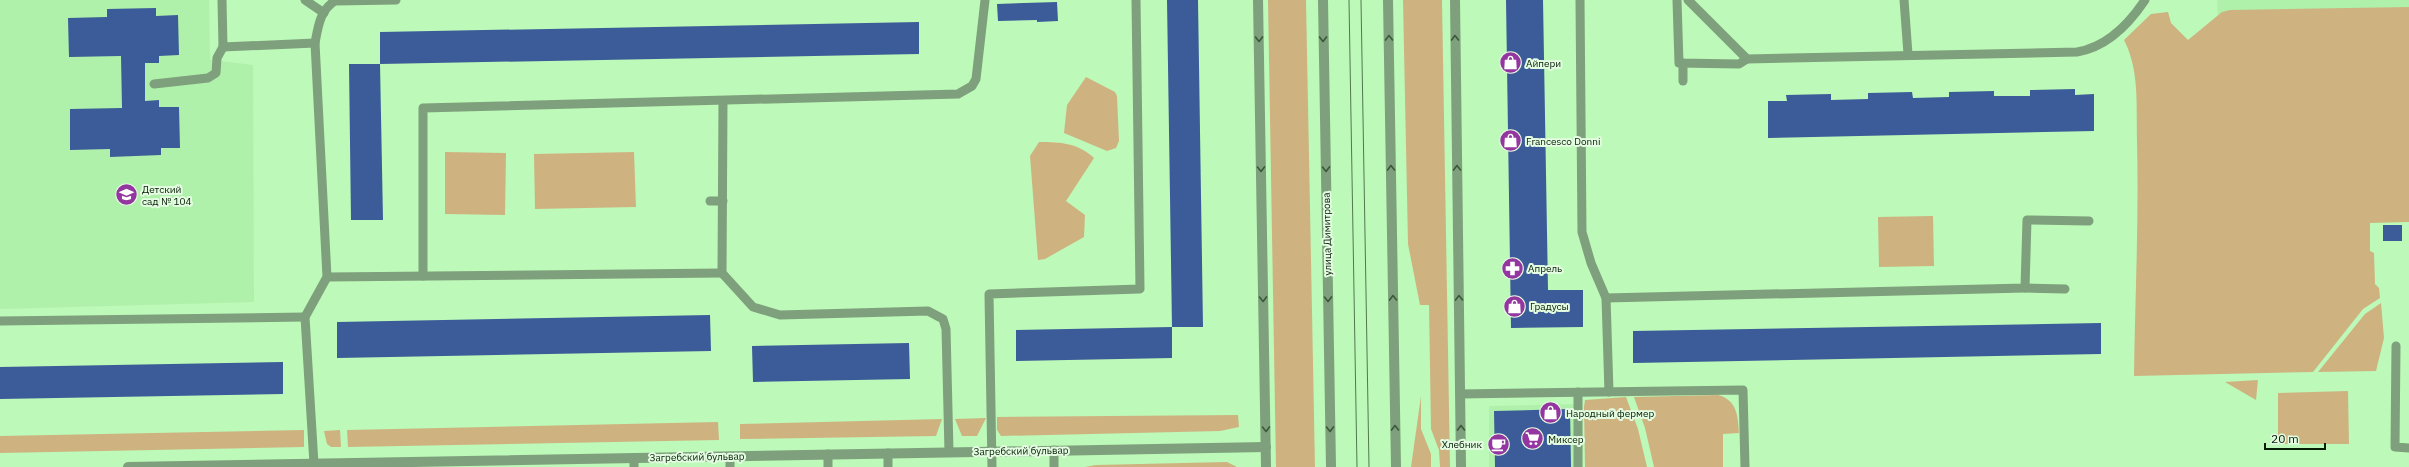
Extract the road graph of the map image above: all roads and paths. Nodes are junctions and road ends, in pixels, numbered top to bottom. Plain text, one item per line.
1 (222, 0) edge
2 (305, 0) edge
3 (396, 0) edge
4 (985, 0) edge
5 (1136, 0) edge
6 (1258, 0) edge
7 (1323, 0) edge
8 (1388, 0) edge
9 (1455, 0) edge
10 (1580, 0) edge
11 (1677, 0) edge
12 (1688, 0) edge
13 (1904, 0) edge
14 (2145, 0) edge
15 (324, 13) junction
16 (315, 43) junction
17 (223, 47) junction
18 (1908, 54) junction
19 (1747, 59) junction
20 (1683, 63) junction
21 (1683, 81) dead end
22 (154, 84) dead end
23 (723, 102) junction
24 (710, 201) dead end
25 (723, 201) junction
26 (2089, 221) dead end
27 (722, 273) junction
28 (423, 276) junction
29 (327, 277) junction
30 (2025, 288) junction
31 (2065, 289) dead end
32 (1606, 298) junction
33 (305, 317) junction
34 (0, 321) edge
35 (2396, 346) dead end
36 (1578, 392) junction
37 (1609, 392) junction
38 (1460, 394) junction
39 (1266, 447) junction
40 (2409, 448) edge
41 (1054, 450) junction
42 (991, 451) junction
43 (949, 452) junction
44 (888, 453) junction
45 (828, 454) junction
46 (730, 456) junction
47 (634, 462) edge
48 (314, 464) junction
49 (128, 467) edge
50 (730, 467) edge
51 (828, 467) edge
52 (888, 467) edge
53 (992, 467) edge
54 (1054, 467) edge
55 (1266, 467) edge
56 (1331, 467) edge
57 (1396, 467) edge
58 (1461, 467) edge
59 (1578, 467) edge
60 (1745, 467) edge

1 - 17 lane
2 - 15 lane
3 - 15 lane
4 - 23 lane
5 - 42 lane
6 -> 39 street
7 -> 56 street, улица Димитрова
57 -> 8 street
38 -> 9 street
10 - 32 lane
11 - 20 lane
12 - 19 lane
13 - 18 lane
14 - 18 lane
15 - 16 lane
16 - 17 lane
16 - 29 lane
17 - 22 lane
18 - 19 lane
19 - 20 lane
20 - 21 lane
23 - 25 lane
23 - 28 lane
24 - 25 lane
25 - 27 lane
26 - 30 lane
27 - 28 lane
27 - 43 lane
28 - 29 lane
29 - 33 lane
30 - 31 lane
30 - 32 lane
32 - 37 lane
33 - 34 lane
33 - 48 lane
35 - 40 lane
36 - 37 lane
36 - 38 lane
36 - 59 lane
37 - 60 lane
58 -> 38 street
39 - 41 street, Загребский бульвар
39 - 55 street
41 - 42 street, Загребский бульвар
41 - 54 lane
42 - 43 street, Загребский бульвар
42 - 53 lane
43 - 44 street, Загребский бульвар
44 - 45 street, Загребский бульвар
44 - 52 lane
45 - 46 street, Загребский бульвар
45 - 51 lane
46 - 47 street, Загребский бульвар
46 - 50 lane
47 - 48 street, Загребский бульвар
48 - 49 street, Загребский бульвар

